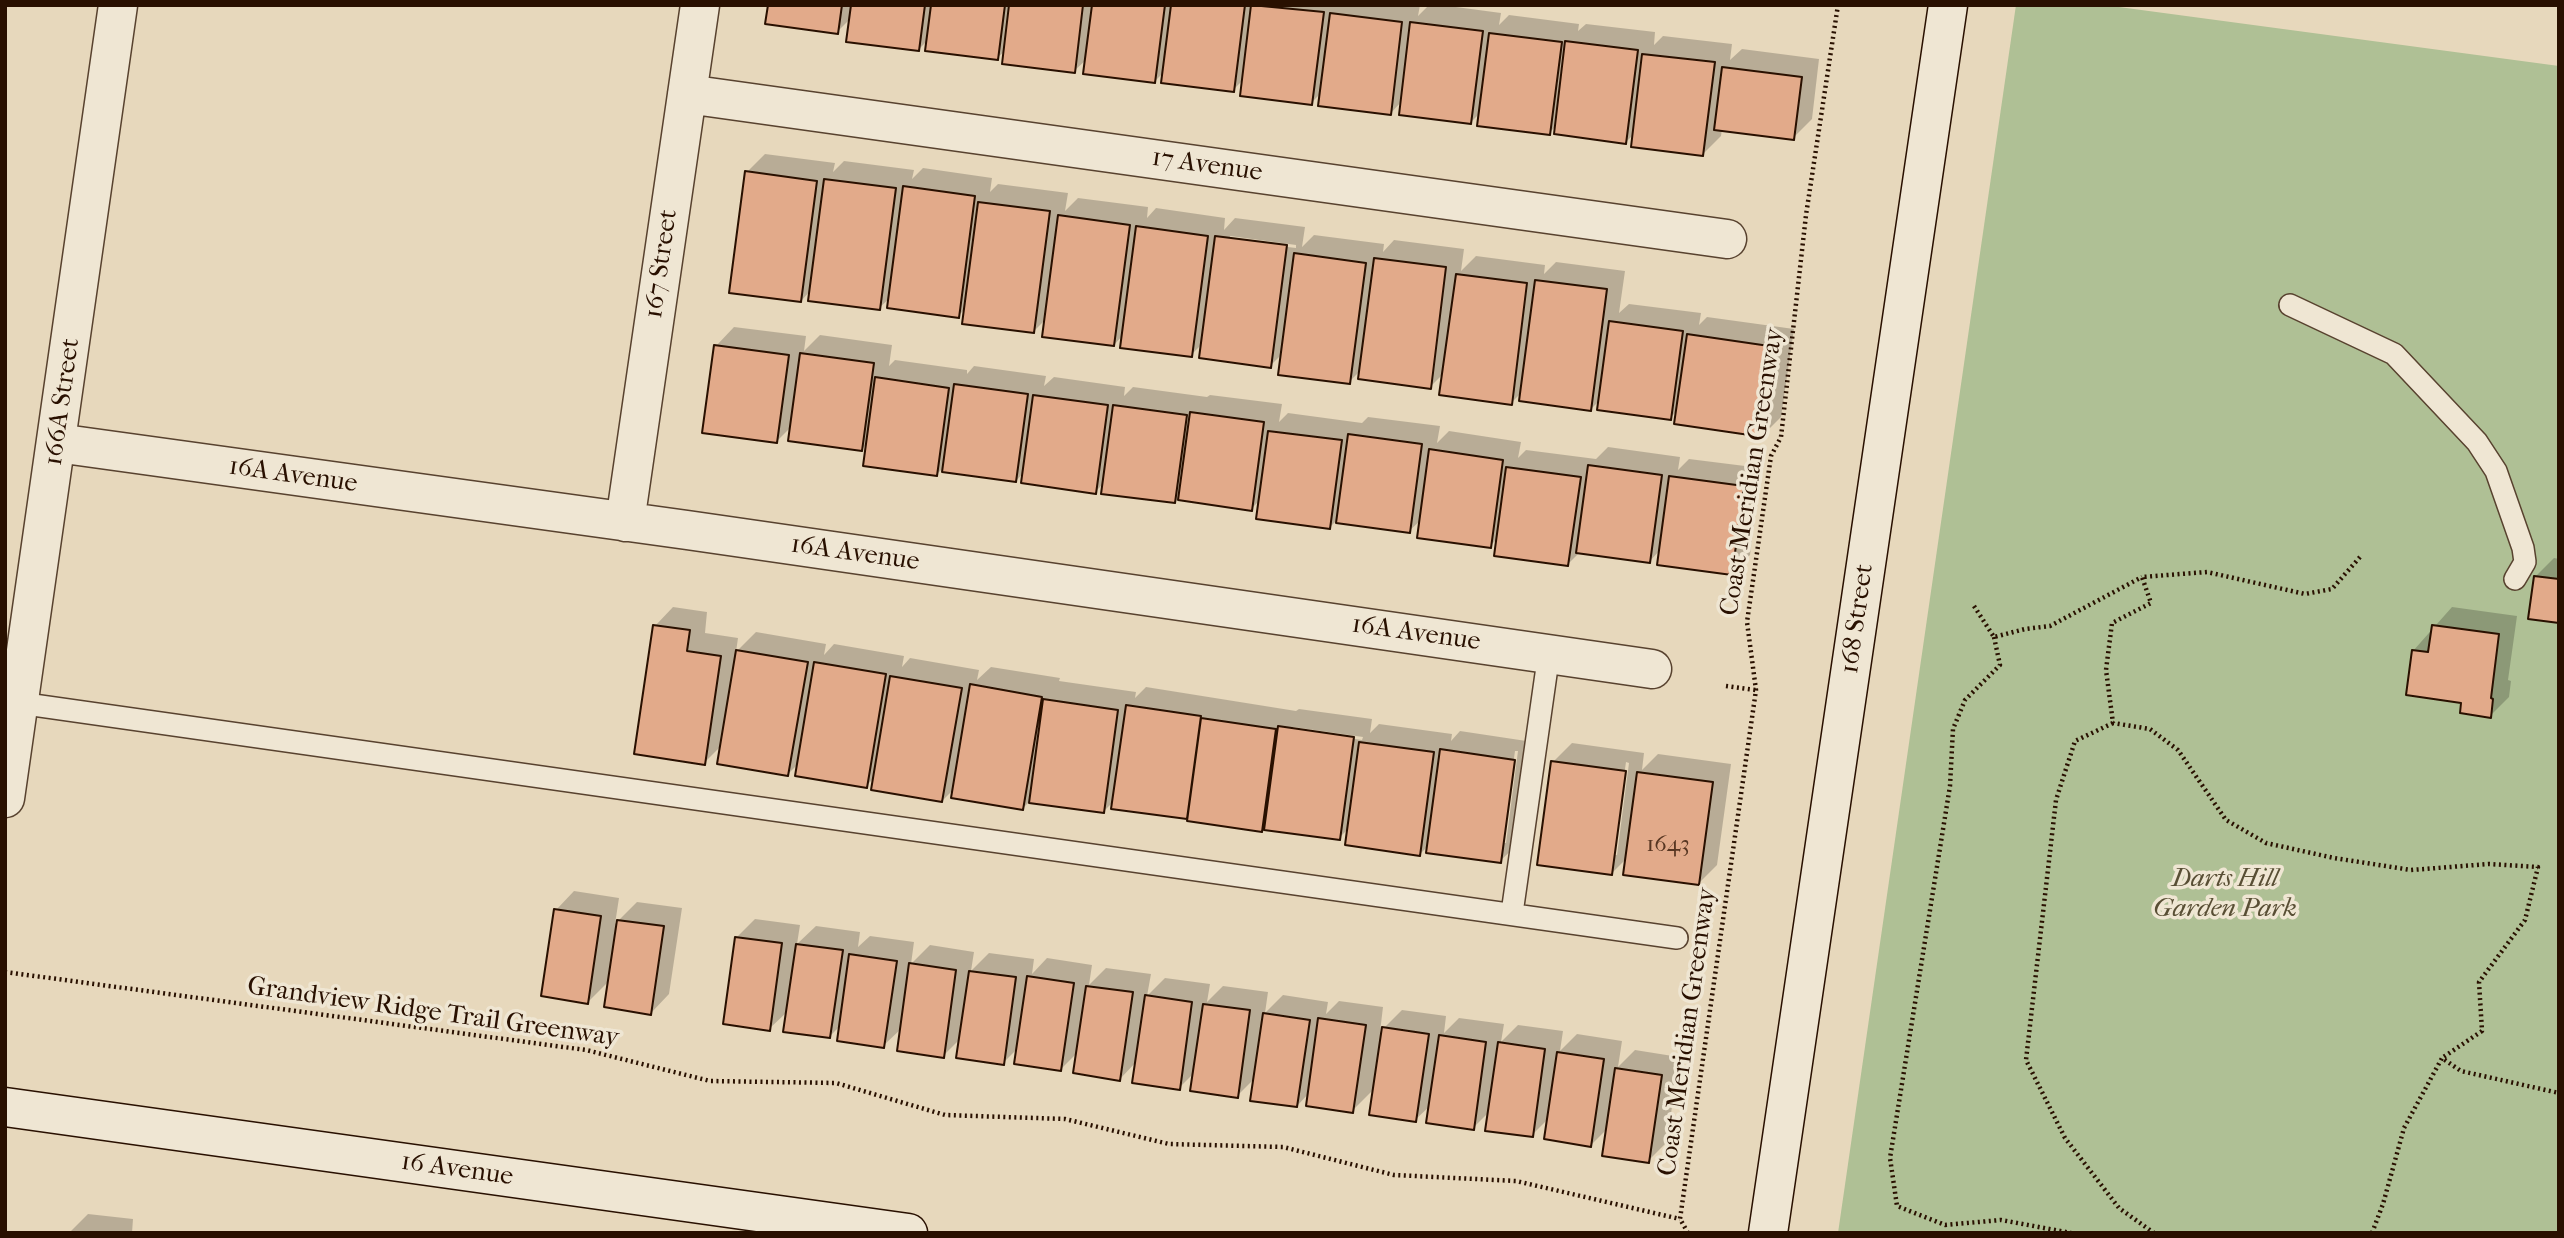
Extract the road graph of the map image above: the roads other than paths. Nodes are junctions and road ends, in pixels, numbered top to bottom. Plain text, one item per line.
1 (118, 5) edge
2 (700, 5) edge
3 (1948, 5) edge
4 (687, 94) junction
5 (1727, 239) dead end
6 (2290, 305) dead end
7 (57, 443) junction
8 (625, 522) junction
9 (2515, 579) dead end
10 (1549, 653) junction
11 (1652, 669) dead end
12 (19, 703) junction
13 (5, 797) edge
14 (1512, 913) junction
15 (1677, 938) dead end
16 (5, 1107) edge
17 (908, 1233) edge
18 (1768, 1233) edge

1 - 7 street, 166A Street
2 - 4 street, 167 Street
3 - 18 street, 168 Street
4 - 5 street, 17 Avenue
4 - 8 street, 167 Street
6 - 9 lane
7 - 8 street, 16A Avenue
7 - 12 street, 166A Street
8 - 10 street, 16A Avenue
10 - 11 street, 16A Avenue
10 - 14 lane
12 - 13 street, 166A Street
12 - 14 lane
14 - 15 lane
16 - 17 street, 16 Avenue

